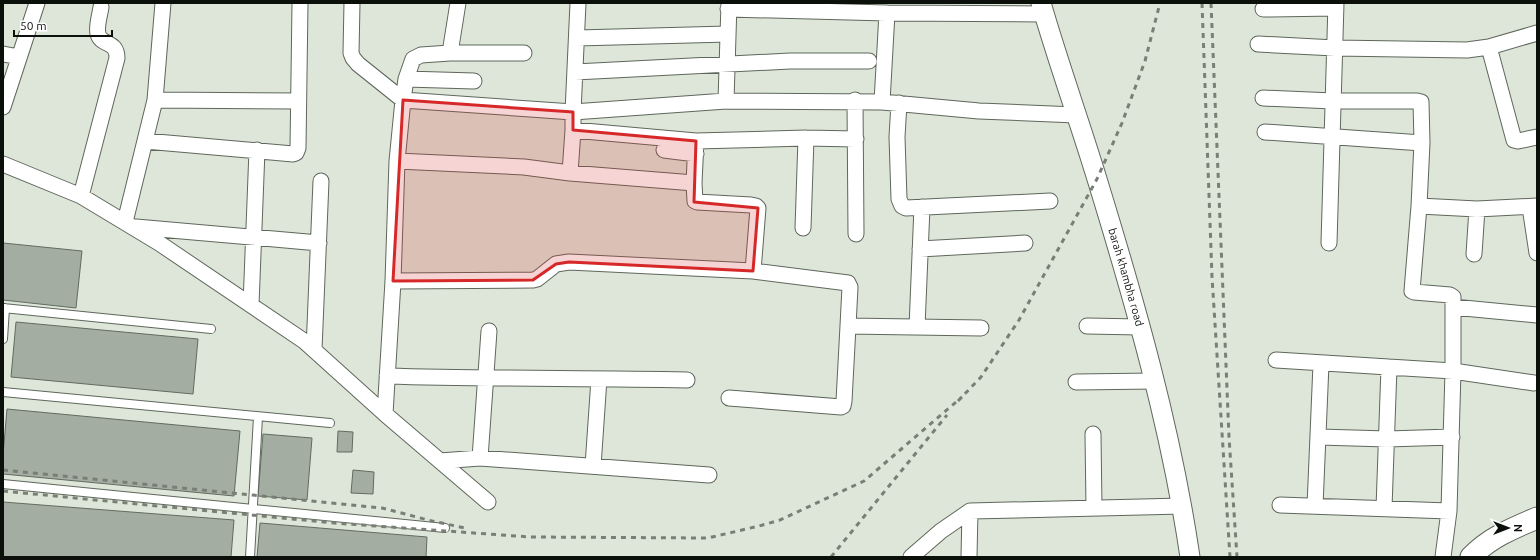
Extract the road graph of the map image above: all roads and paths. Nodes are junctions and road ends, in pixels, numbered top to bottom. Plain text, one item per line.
1 (37, 3) edge
2 (163, 3) edge
3 (300, 3) edge
4 (352, 3) edge
5 (458, 3) edge
6 (578, 3) edge
7 (728, 6) edge
8 (1289, 6) edge
9 (1336, 6) edge
10 (102, 7) dead end
11 (1043, 8) edge
12 (1263, 9) dead end
13 (887, 13) junction
14 (1537, 33) edge
15 (728, 34) junction
16 (577, 38) junction
17 (1258, 44) dead end
18 (1489, 47) junction
19 (1335, 48) junction
20 (450, 53) junction
21 (524, 53) dead end
22 (3, 54) edge
23 (19, 57) junction
24 (869, 61) dead end
25 (727, 64) junction
26 (575, 72) junction
27 (406, 79) junction
28 (474, 81) dead end
29 (1263, 98) dead end
30 (155, 100) junction
31 (403, 100) junction
32 (855, 100) junction
33 (298, 101) junction
34 (726, 101) junction
35 (1333, 101) junction
36 (882, 102) junction
37 (899, 103) junction
38 (3, 107) edge
39 (573, 112) junction
40 (1076, 115) junction
41 (573, 130) junction
42 (1265, 132) dead end
43 (1331, 136) junction
44 (1537, 137) edge
45 (806, 138) junction
46 (856, 139) junction
47 (145, 141) junction
48 (1422, 143) junction
49 (696, 147) junction
50 (257, 150) junction
51 (664, 150) dead end
52 (397, 161) junction
53 (3, 164) edge
54 (570, 173) junction
55 (321, 181) dead end
56 (694, 183) junction
57 (81, 196) junction
58 (1050, 201) dead end
59 (1419, 206) junction
60 (922, 207) junction
61 (1534, 207) edge
62 (1477, 209) junction
63 (129, 224) junction
64 (803, 228) dead end
65 (856, 234) dead end
66 (253, 236) junction
67 (318, 243) junction
68 (1025, 243) dead end
69 (1329, 243) dead end
70 (920, 249) junction
71 (1537, 253) edge
72 (1474, 254) dead end
73 (753, 271) junction
74 (394, 281) junction
75 (251, 305) junction
76 (1453, 307) junction
77 (4, 308) edge
78 (1537, 315) edge
79 (848, 326) junction
80 (1087, 326) dead end
81 (1140, 326) junction
82 (917, 327) junction
83 (981, 328) dead end
84 (211, 329) dead end
85 (489, 331) dead end
86 (3, 339) edge
87 (314, 350) junction
88 (1276, 360) dead end
89 (1321, 364) junction
90 (1389, 367) junction
91 (1453, 371) junction
92 (387, 376) junction
93 (486, 379) junction
94 (599, 379) junction
95 (687, 380) dead end
96 (1155, 381) junction
97 (1076, 382) dead end
98 (1534, 383) dead end
99 (3, 392) edge
100 (729, 398) dead end
101 (385, 414) junction
102 (258, 417) junction
103 (330, 423) dead end
104 (1093, 434) dead end
105 (1319, 437) junction
106 (1452, 437) junction
107 (1387, 438) junction
108 (480, 458) junction
109 (440, 461) junction
110 (593, 466) junction
111 (709, 475) dead end
112 (3, 484) edge
113 (488, 502) dead end
114 (1280, 505) dead end
115 (1183, 506) junction
116 (1315, 506) junction
117 (1094, 508) junction
118 (1384, 508) junction
119 (253, 509) junction
120 (970, 511) junction
121 (1450, 511) junction
122 (1537, 518) edge
123 (445, 528) dead end
124 (250, 557) edge
125 (911, 557) edge
126 (969, 557) edge
127 (1190, 557) edge
128 (1443, 557) edge
129 (1470, 557) edge

1 - 23 street
2 - 30 street
3 - 33 street
4 - 31 street
5 - 20 street
6 - 16 street
7 - 13 street
7 - 15 street
8 - 9 street
8 - 12 street
9 - 19 street
10 - 57 street
11 - 13 street
11 - 40 street, barah khambha road
13 - 36 street
14 - 18 street
15 - 16 street
15 - 25 street
16 - 26 street
17 - 19 street
18 - 19 street
18 - 44 street
19 - 35 street
20 - 21 street
20 - 27 street
22 - 23 street
23 - 38 street
24 - 25 street
25 - 26 street
25 - 34 street
26 - 39 street
27 - 28 street
27 - 31 street
29 - 35 street
30 - 33 street
30 - 47 street
31 - 39 street
31 - 52 street
32 - 34 street
32 - 36 street
32 - 46 street
33 - 50 street
34 - 39 street
35 - 43 street
35 - 48 street
36 - 37 street
37 - 40 street
37 - 60 street
39 - 41 street
40 - 81 street, barah khambha road
41 - 49 street
41 - 54 street
42 - 43 street
43 - 48 street
43 - 69 street
45 - 46 street
45 - 49 street
45 - 64 street
46 - 65 street
47 - 50 street
47 - 63 street
48 - 59 street
49 - 51 street
49 - 56 street
50 - 66 street
52 - 54 street
52 - 74 street
53 - 57 street
54 - 56 street
55 - 67 street
56 - 73 street
57 - 63 street
58 - 60 street
59 - 62 street
59 - 76 street
60 - 70 street
61 - 62 street
61 - 71 street
62 - 72 street
63 - 66 street
63 - 75 street
66 - 67 street
66 - 75 street
67 - 87 street
68 - 70 street
70 - 82 street
73 - 74 street
73 - 79 street
74 - 92 street
75 - 87 street
76 - 78 street
76 - 91 street
77 - 84 lane
77 - 86 lane
79 - 82 street
79 - 100 street
80 - 81 street
81 - 96 street, barah khambha road
82 - 83 street
85 - 93 street
87 - 101 street
88 - 89 street
89 - 90 street
89 - 105 street
90 - 91 street
90 - 107 street
91 - 98 street
91 - 106 street
92 - 93 street
92 - 101 street
93 - 94 street
93 - 108 street
94 - 95 street
94 - 110 street
96 - 97 street
96 - 115 street, barah khambha road
99 - 102 lane
101 - 109 street
102 - 103 lane
102 - 119 lane
104 - 117 street
105 - 107 street
105 - 116 street
106 - 107 street
106 - 121 street
107 - 118 street
108 - 109 street
108 - 110 street
109 - 113 street
110 - 111 street
112 - 119 lane
114 - 116 street
115 - 117 street
115 - 127 street, barah khambha road
116 - 118 street
117 - 120 street
118 - 121 street
119 - 123 lane
119 - 124 lane
120 - 125 street
120 - 126 street
121 - 128 street
122 - 129 main road

